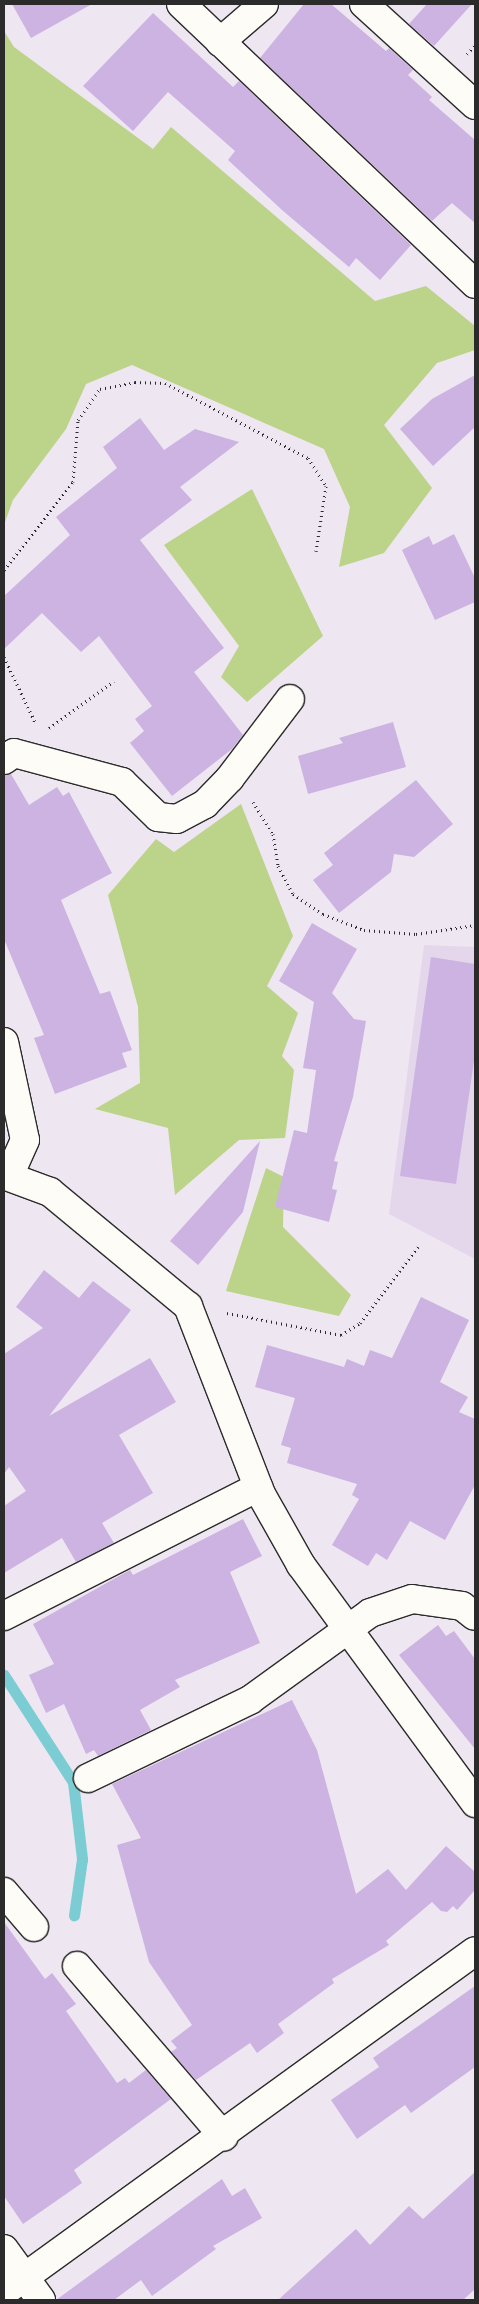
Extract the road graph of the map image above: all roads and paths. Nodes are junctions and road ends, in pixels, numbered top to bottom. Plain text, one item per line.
1 (181, 4) edge
2 (264, 4) edge
3 (364, 4) edge
4 (220, 42) junction
5 (475, 105) edge
6 (475, 284) edge
7 (316, 550) dead end
8 (4, 570) edge
9 (4, 656) edge
10 (114, 681) dead end
11 (290, 699) dead end
12 (40, 734) junction
13 (9, 757) edge
14 (230, 778) junction
15 (475, 925) edge
16 (4, 1042) edge
17 (7, 1175) edge
18 (418, 1247) dead end
19 (188, 1306) junction
20 (258, 1487) junction
21 (4, 1616) edge
22 (475, 1616) edge
23 (346, 1628) junction
24 (88, 1778) dead end
25 (475, 1803) edge
26 (7, 1903) edge
27 (34, 1927) dead end
28 (475, 1951) edge
29 (76, 1966) dead end
30 (224, 2137) junction
31 (4, 2250) edge
32 (14, 2285) edge
33 (41, 2300) edge

1 - 4 street
2 - 4 street
3 - 5 street
4 - 6 street
7 - 8 path
9 - 12 path
10 - 12 path
11 - 14 street
12 - 13 path
13 - 14 street
14 - 15 path
16 - 17 street
17 - 19 street
18 - 19 path
19 - 20 street
20 - 21 street
20 - 23 street
22 - 23 street
23 - 24 street
23 - 25 street
26 - 27 street
28 - 30 street
29 - 30 street
30 - 32 street
31 - 32 street
32 - 33 street

